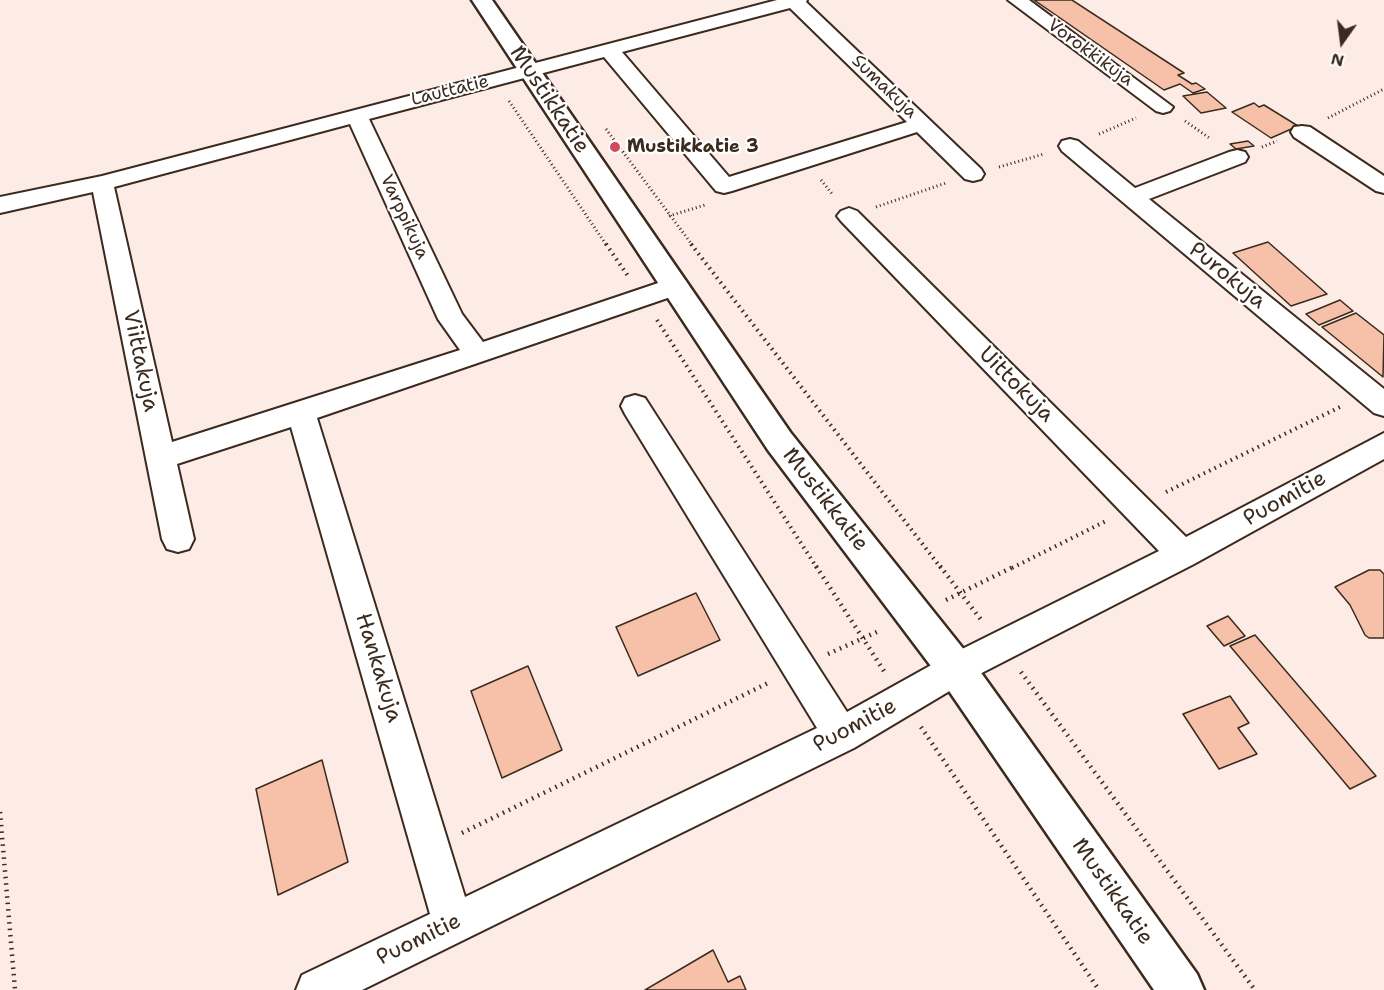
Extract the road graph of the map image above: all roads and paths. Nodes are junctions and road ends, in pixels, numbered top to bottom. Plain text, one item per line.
1 (482, 0) edge
2 (1017, 0) edge
3 (796, 1) edge
4 (609, 50) junction
5 (529, 71) junction
6 (494, 80) junction
7 (1384, 89) edge
8 (1163, 107) dead end
9 (356, 115) junction
10 (599, 120) dead end
11 (922, 124) junction
12 (1302, 132) joint
13 (1070, 146) dead end
14 (1237, 157) dead end
15 (973, 174) dead end
16 (102, 183) junction
17 (1384, 186) edge
18 (1132, 198) junction
19 (0, 205) edge
20 (849, 216) dead end
21 (676, 286) junction
22 (642, 297) junction
23 (477, 353) junction
24 (1384, 405) edge
25 (635, 406) dead end
26 (302, 412) junction
27 (1384, 445) edge
28 (161, 457) junction
29 (178, 539) dead end
30 (1183, 554) junction
31 (1002, 646) junction
32 (956, 669) junction
33 (903, 700) junction
34 (841, 735) junction
35 (0, 812) edge
36 (453, 923) junction
37 (15, 990) edge
38 (317, 990) edge
39 (1100, 990) edge
40 (1181, 990) edge
41 (1255, 990) edge

1 - 5 street, Mustikkatie
2 - 8 street, Vorokkikuja
3 - 4 street, Lauttatie
3 - 11 street, Sumakuja
4 - 5 street, Lauttatie
4 - 11 street
5 - 6 street, Lauttatie
5 - 21 street, Mustikkatie
6 - 9 street, Lauttatie
6 - 22 path
7 - 12 path
9 - 16 street, Lauttatie
9 - 23 street, Varppikuja
10 - 31 path
11 - 15 street, Sumakuja
12 - 17 street
13 - 18 street, Purokuja
14 - 18 street
16 - 19 street, Lauttatie
16 - 28 street, Viittakuja
18 - 24 street, Purokuja
20 - 30 street, Uittokuja
21 - 22 street
21 - 32 street, Mustikkatie
22 - 23 street
22 - 33 path
23 - 26 street
25 - 34 street
26 - 28 street
26 - 36 street, Hankakuja
27 - 30 street, Puomitie
28 - 29 street, Viittakuja
30 - 31 street, Puomitie
31 - 32 street, Puomitie
31 - 41 path
32 - 33 street, Puomitie
32 - 40 street, Mustikkatie
33 - 34 street, Puomitie
33 - 39 path
34 - 36 street, Puomitie
35 - 37 path
36 - 38 street, Puomitie

